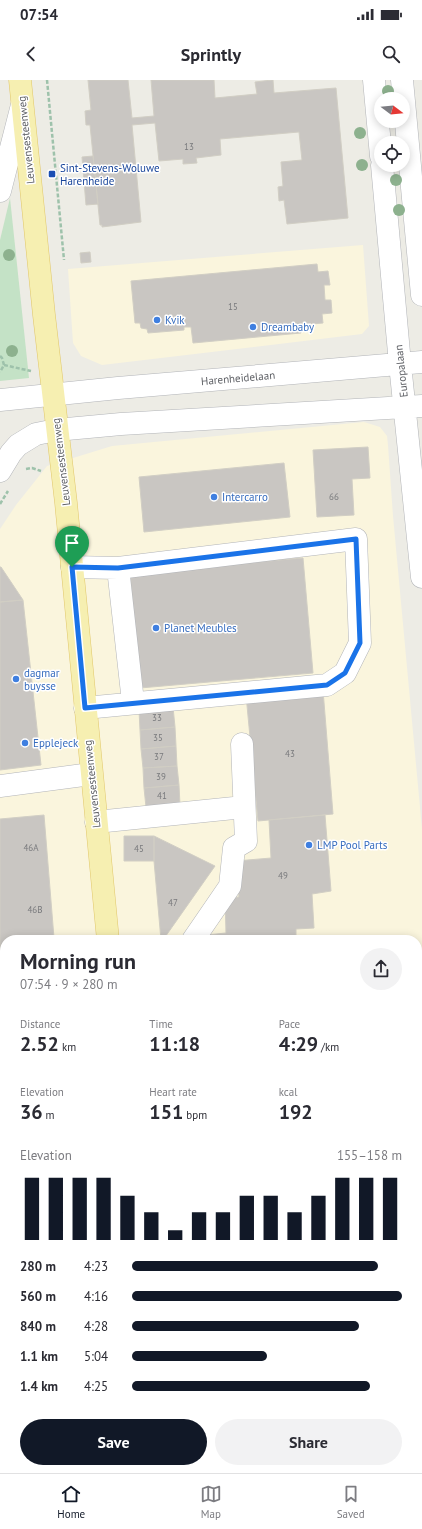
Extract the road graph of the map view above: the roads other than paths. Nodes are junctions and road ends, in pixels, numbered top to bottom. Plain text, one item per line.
1 (20, 80) edge
2 (374, 80) edge
3 (402, 80) edge
4 (22, 102) junction
5 (379, 136) edge
6 (383, 172) edge
7 (0, 191) edge
8 (422, 295) edge
9 (422, 362) edge
10 (400, 364) junction
11 (53, 395) junction
12 (0, 400) edge
13 (413, 406) edge
14 (56, 430) junction
15 (5, 479) edge
16 (72, 567) junction
17 (118, 568) junction
18 (422, 577) edge
19 (134, 702) junction
20 (85, 708) junction
21 (242, 744) dead end
22 (91, 774) junction
23 (0, 786) edge
24 (244, 807) junction
25 (96, 822) junction
26 (107, 935) edge
27 (196, 935) edge

1 - 4 main road, Leuvensesteenweg
2 - 5 street
3 - 8 street
4 - 7 street
4 - 11 main road, Leuvensesteenweg
6 - 10 street, Europalaan
9 - 10 street, Harenheidelaan
10 - 11 street, Harenheidelaan
10 - 13 street, Europalaan
11 - 12 street, Harenheidelaan
11 - 14 main road, Leuvensesteenweg
13 - 14 street
13 - 18 street, Europalaan
14 - 15 street
14 - 16 main road, Leuvensesteenweg
16 - 17 street
16 - 20 main road, Leuvensesteenweg
17 - 19 street
17 - 19 street
19 - 20 street
20 - 22 main road, Leuvensesteenweg
21 - 24 street
22 - 23 street
22 - 25 main road, Leuvensesteenweg
24 - 25 street
24 - 27 street
25 - 26 main road, Leuvensesteenweg

